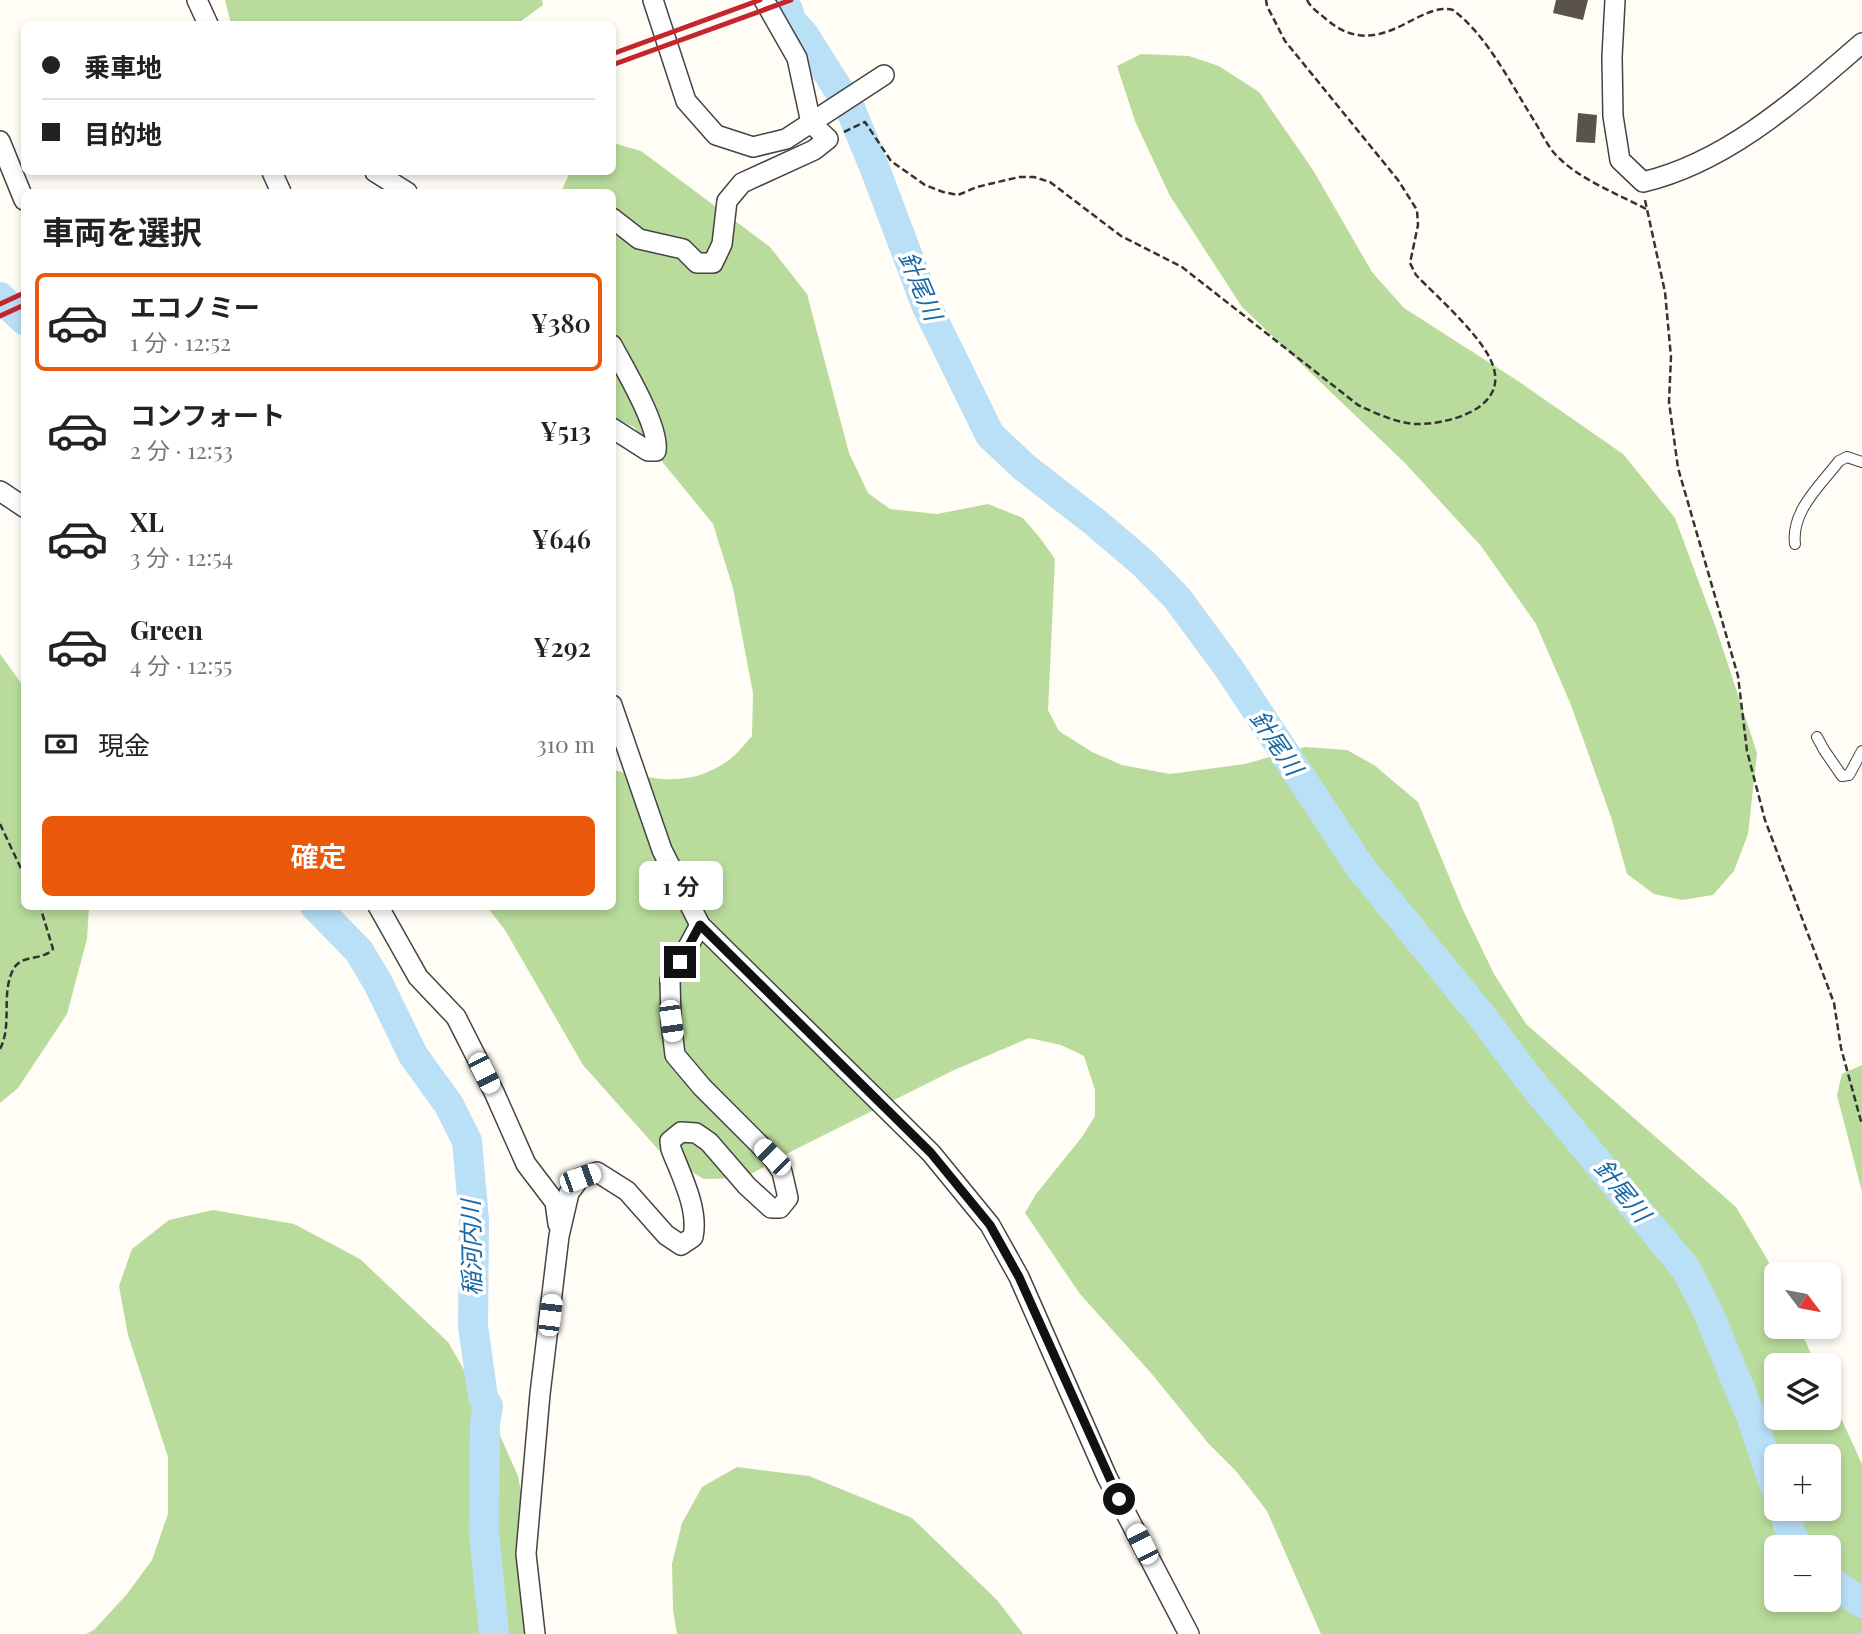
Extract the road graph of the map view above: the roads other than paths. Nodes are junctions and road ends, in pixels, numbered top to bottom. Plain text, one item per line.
1 (197, 0) edge
2 (653, 0) edge
3 (764, 0) edge
4 (1615, 0) edge
5 (207, 21) edge
6 (1862, 43) edge
7 (884, 75) dead end
8 (815, 120) junction
9 (0, 141) edge
10 (379, 175) edge
11 (402, 189) edge
12 (21, 193) edge
13 (616, 221) edge
14 (616, 353) edge
15 (616, 431) edge
16 (1862, 462) edge
17 (0, 491) edge
18 (21, 505) edge
19 (1795, 544) dead end
20 (616, 717) edge
21 (1817, 737) dead end
22 (1862, 751) edge
23 (379, 910) edge
24 (700, 925) junction
25 (559, 1236) junction
26 (535, 1634) edge
27 (1189, 1634) edge

1 - 5 street
2 - 8 street
3 - 8 street
4 - 6 street
7 - 8 street
8 - 13 street
9 - 12 street
10 - 11 street
14 - 15 street
16 - 19 lane
17 - 18 street
20 - 24 street
21 - 22 lane
23 - 25 street
24 - 25 street
24 - 27 street
25 - 26 street

